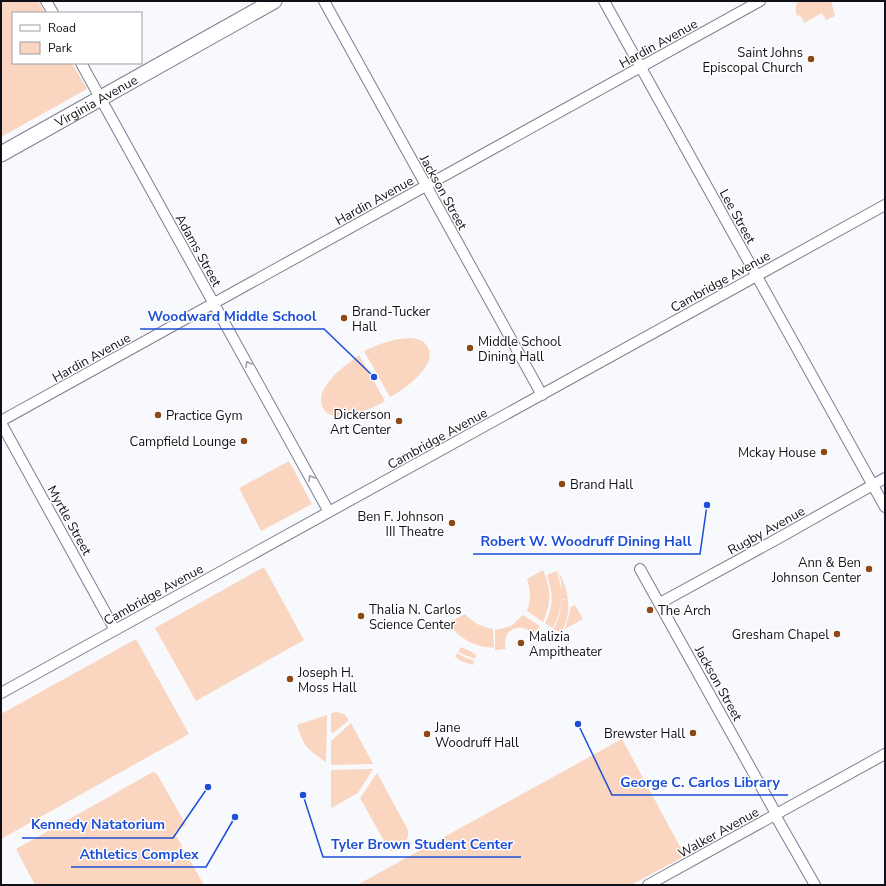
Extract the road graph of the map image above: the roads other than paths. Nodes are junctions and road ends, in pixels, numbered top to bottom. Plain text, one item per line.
1 (46, 1) edge
2 (274, 1) edge
3 (324, 1) edge
4 (604, 1) edge
5 (760, 1) edge
6 (52, 12) edge
7 (82, 64) edge
8 (641, 67) junction
9 (100, 99) junction
10 (1, 154) edge
11 (426, 186) junction
12 (885, 205) edge
13 (757, 276) junction
14 (214, 303) junction
15 (542, 395) junction
16 (1, 422) edge
17 (885, 478) edge
18 (873, 485) junction
19 (885, 507) edge
20 (329, 512) junction
21 (640, 569) dead end
22 (660, 603) junction
23 (115, 630) junction
24 (1, 693) edge
25 (885, 754) edge
26 (774, 813) junction
27 (648, 885) edge
28 (815, 885) edge

1 - 6 street
2 - 9 main road, Virginia Avenue
3 - 11 street, Jackson Street
4 - 8 street, Lee Street
5 - 8 street, Hardin Avenue
7 - 9 street, Adams Street
8 - 11 street, Hardin Avenue
8 - 13 street, Lee Street
9 - 10 main road, Virginia Avenue
9 - 14 street, Adams Street
11 - 14 street, Hardin Avenue
11 - 15 street, Jackson Street
12 - 13 street, Cambridge Avenue
13 - 15 street, Cambridge Avenue
13 - 18 street, Lee Street
14 - 16 street, Hardin Avenue
20 -> 14 street, Adams Street
15 - 20 street, Cambridge Avenue
16 - 23 street, Myrtle Street
17 - 18 street, Rugby Avenue
18 - 19 street, Lee Street
18 - 22 street, Rugby Avenue
20 - 23 street, Cambridge Avenue
21 - 22 street, Jackson Street
22 - 26 street, Jackson Street
23 - 24 street, Cambridge Avenue
25 - 26 street, Walker Avenue
26 - 27 street, Walker Avenue
26 - 28 street, Jackson Street

